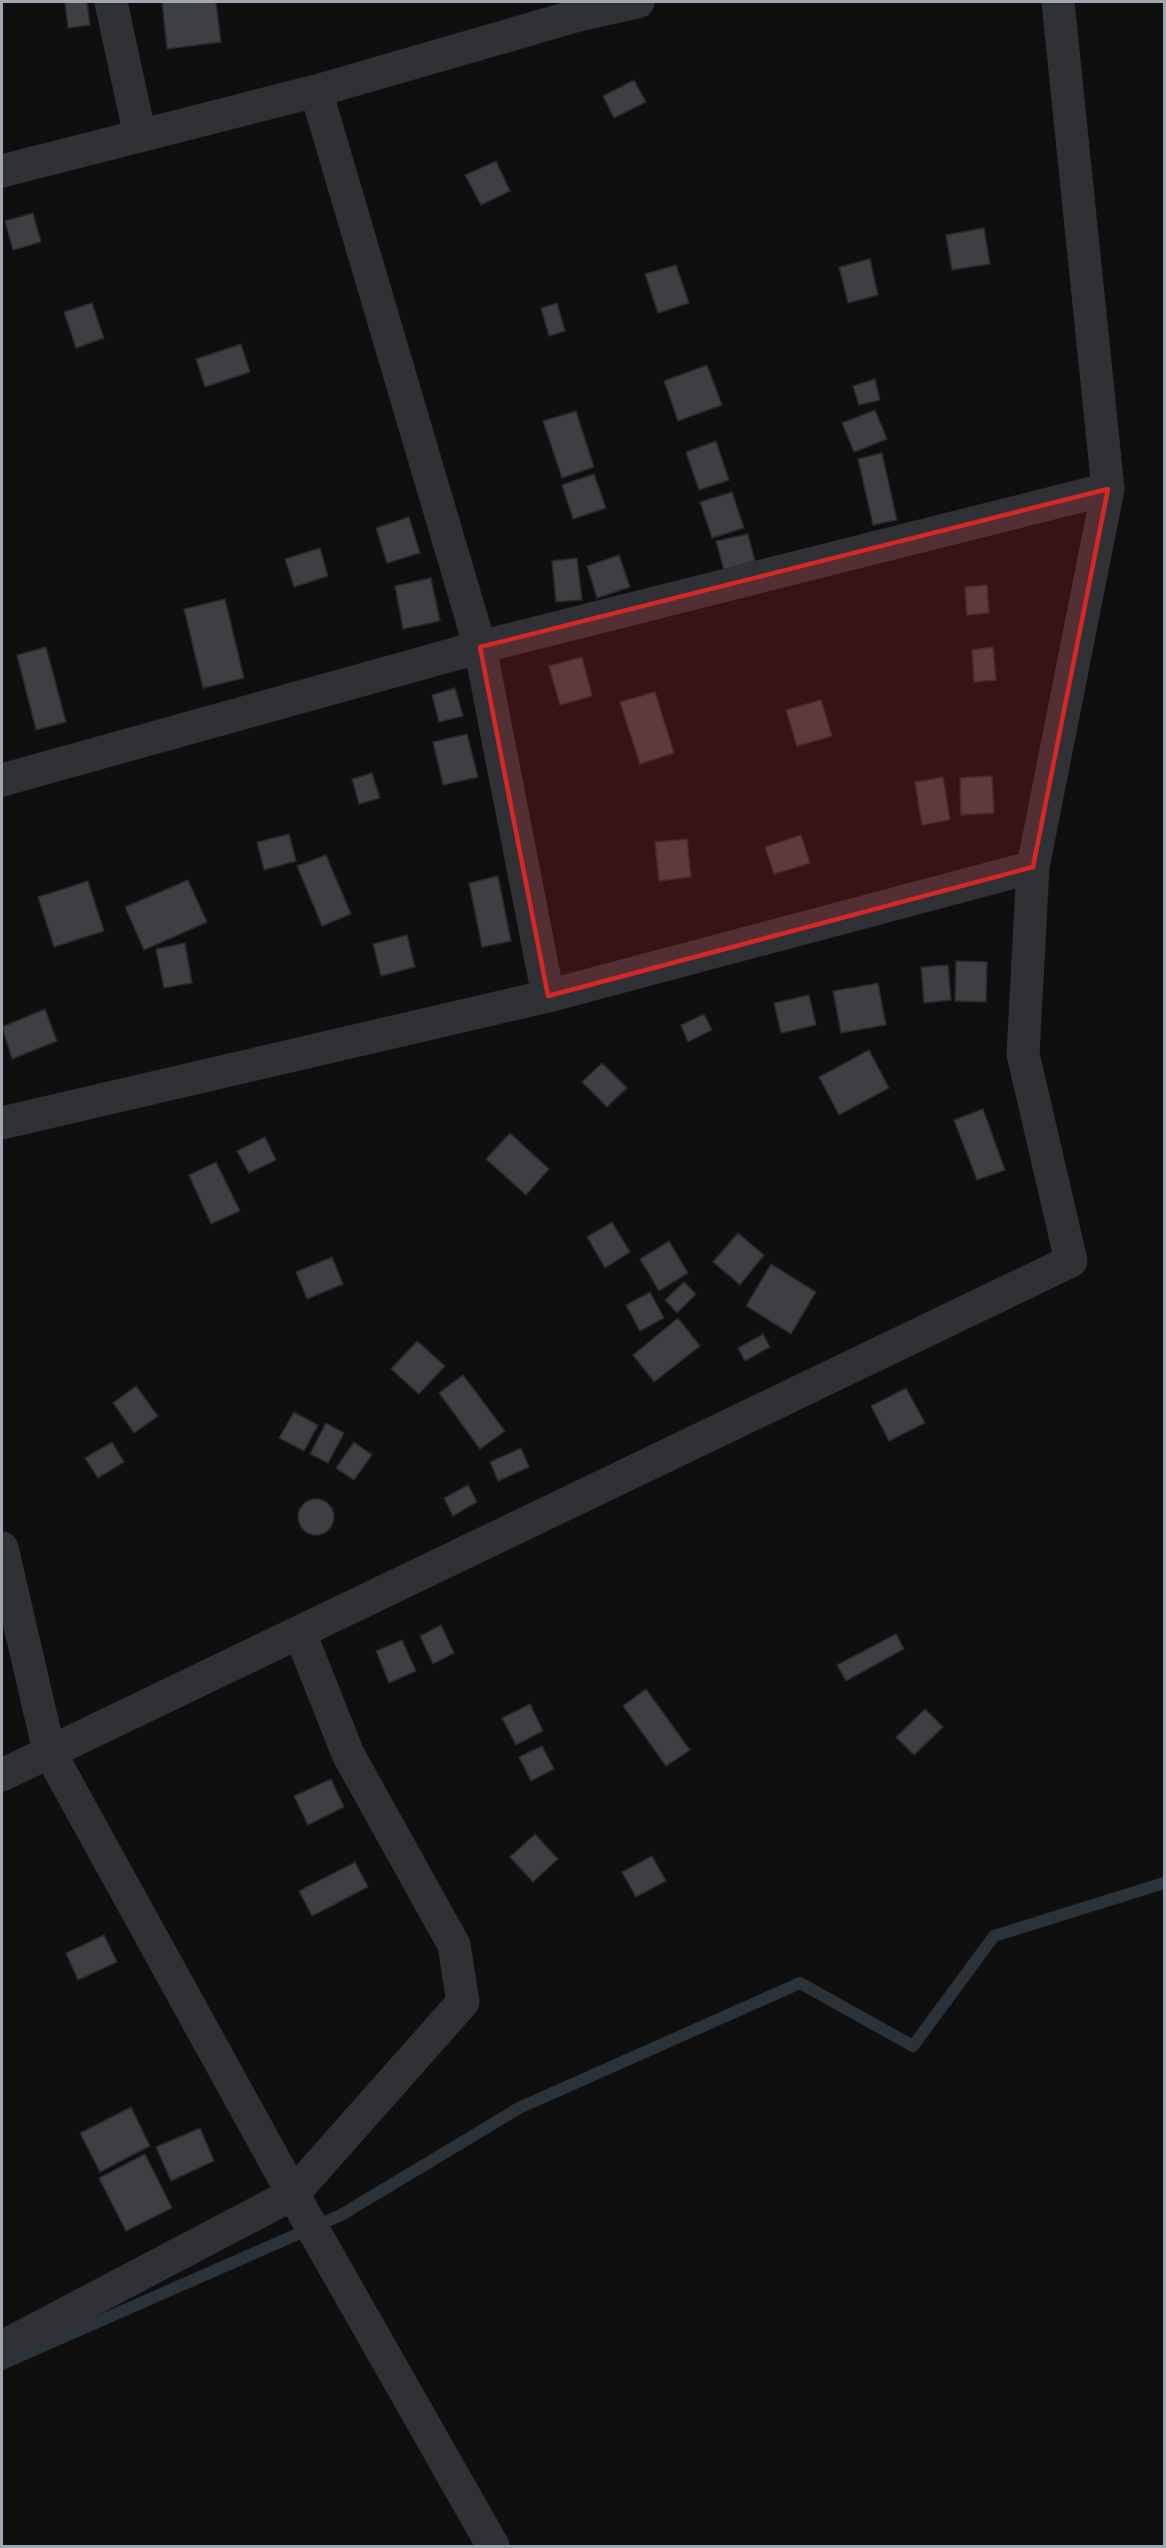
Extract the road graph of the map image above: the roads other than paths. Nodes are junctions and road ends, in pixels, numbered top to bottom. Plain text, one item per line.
1 (111, 2) edge
2 (638, 2) edge
3 (1058, 2) edge
4 (578, 8) edge
5 (316, 91) junction
6 (140, 136) junction
7 (2, 171) edge
8 (1108, 489) junction
9 (480, 647) junction
10 (2, 780) edge
11 (1033, 867) junction
12 (548, 996) junction
13 (2, 1123) edge
14 (2, 1548) edge
15 (300, 1633) junction
16 (49, 1751) junction
17 (2, 1774) edge
18 (293, 2194) junction
19 (2, 2347) edge
20 (493, 2547) edge

1 - 6 street
2 - 4 street
3 - 8 street
4 - 5 street
5 - 6 street
5 - 9 street
6 - 7 street
8 - 9 street
8 - 11 street
9 - 10 street
9 - 12 street
11 - 12 street
11 - 15 street
12 - 13 street
14 - 16 street
15 - 16 street
15 - 18 street
16 - 17 street
16 - 18 street
18 - 19 street
18 - 20 street

